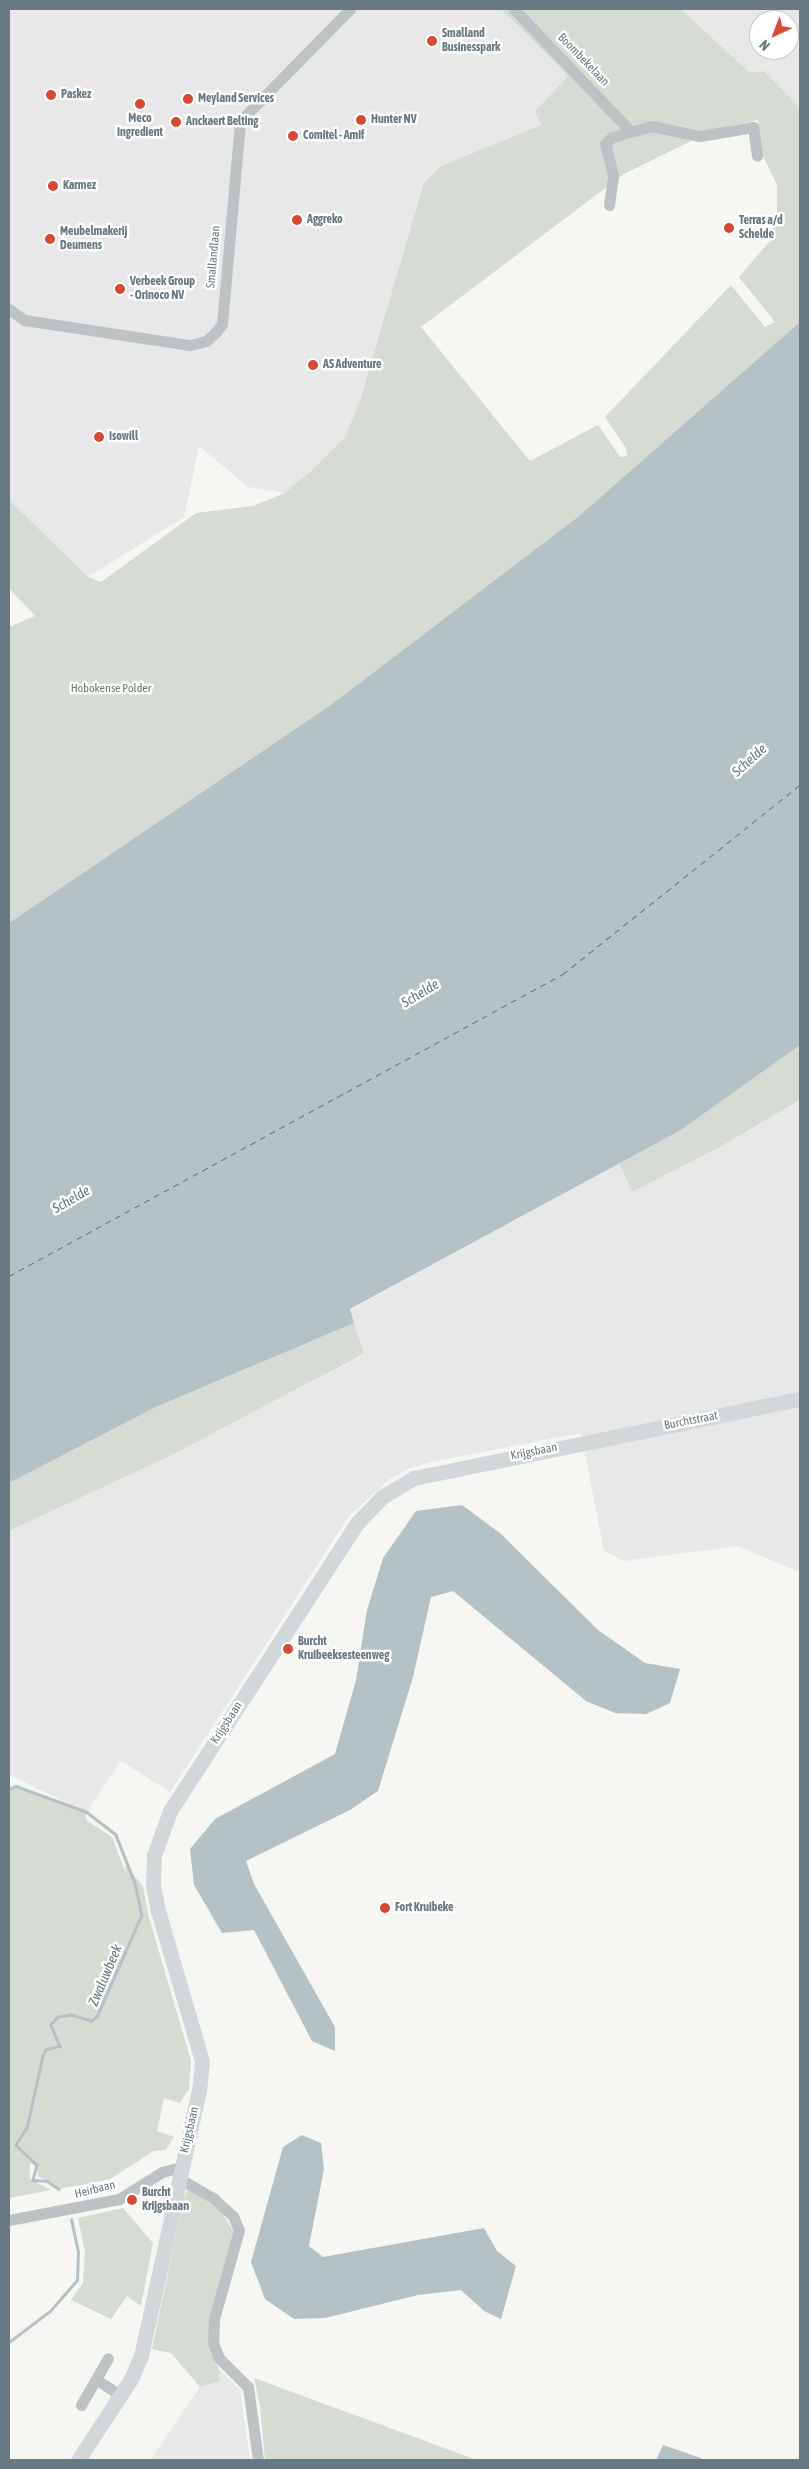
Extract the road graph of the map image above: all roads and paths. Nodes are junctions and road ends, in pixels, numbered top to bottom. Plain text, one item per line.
1 (350, 9) edge
2 (514, 9) edge
3 (630, 131) junction
4 (757, 156) dead end
5 (609, 205) dead end
6 (9, 309) edge
7 (800, 1400) edge
8 (583, 1443) joint
9 (180, 2173) junction
10 (9, 2220) edge
11 (108, 2358) dead end
12 (97, 2380) junction
13 (120, 2395) junction
14 (81, 2405) dead end
15 (78, 2460) edge
16 (258, 2460) edge

1 - 6 street, Smallandlaan
2 - 3 street, Boombekelaan
3 - 4 street
3 - 5 street
7 - 8 main road, Burchtstraat
8 - 9 main road, Krijgsbaan
9 - 10 street, Heirbaan
9 - 13 main road, Krijgsbaan
9 - 16 street
11 - 12 street
12 - 13 street
12 - 14 street
13 - 15 main road, Krijgsbaan

